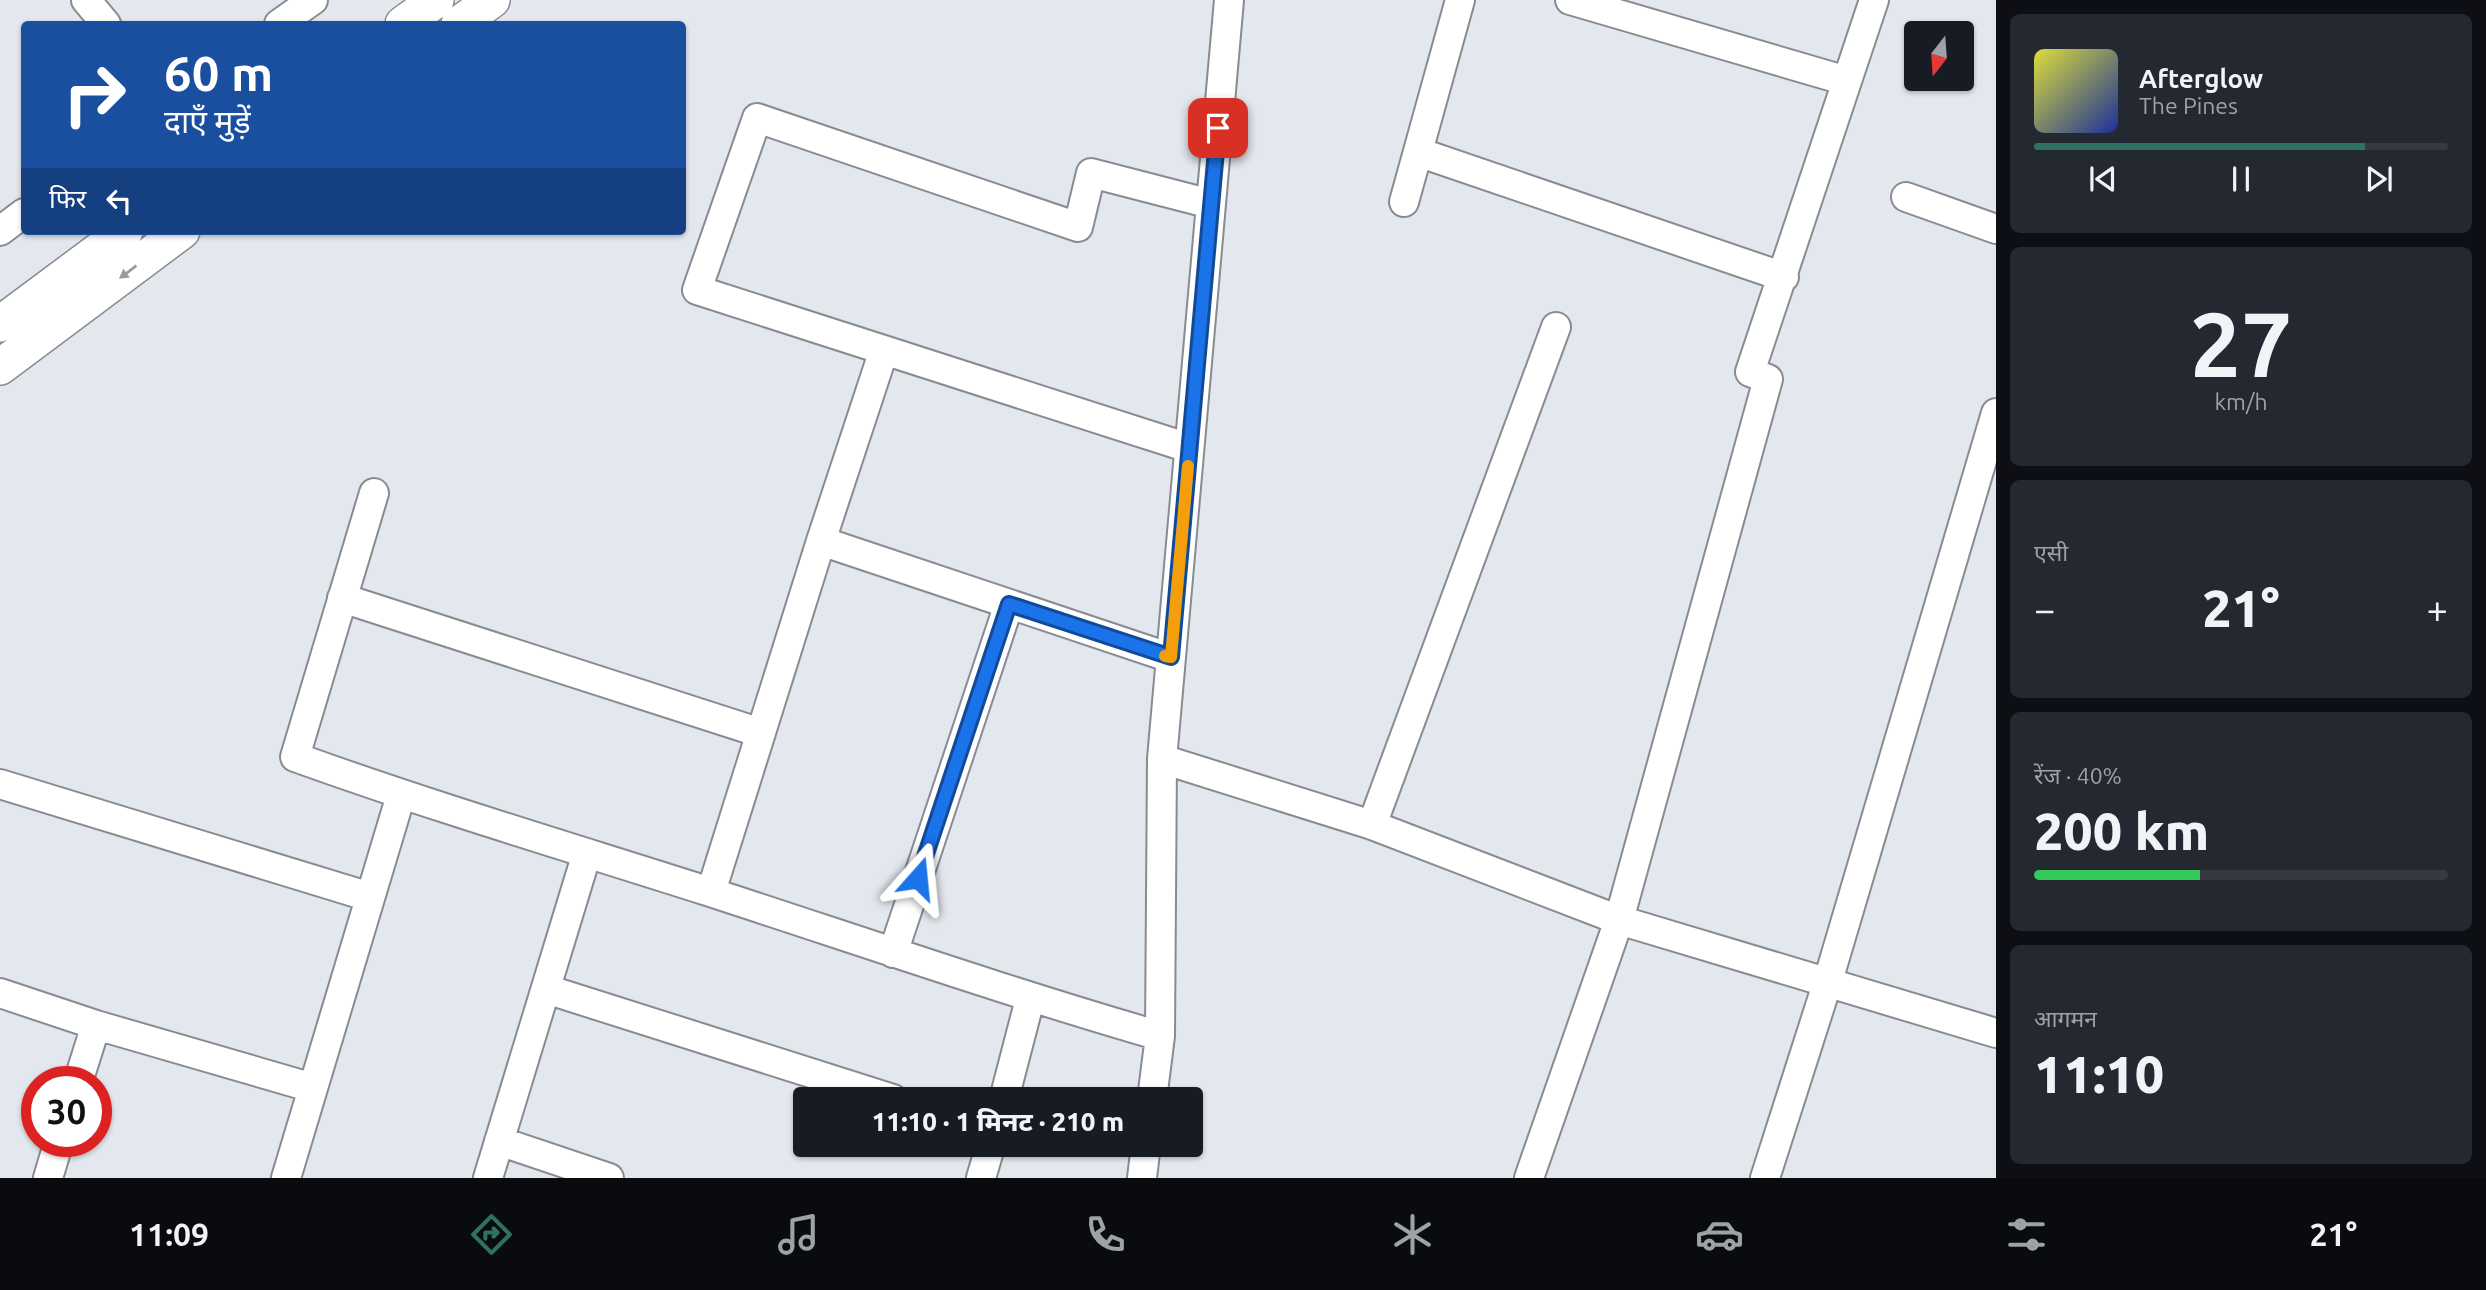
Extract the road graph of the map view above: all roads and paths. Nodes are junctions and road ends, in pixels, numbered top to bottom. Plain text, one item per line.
1 (86, 0) edge
2 (313, 0) edge
3 (436, 0) edge
4 (492, 0) edge
5 (1229, 0) edge
6 (1460, 0) edge
7 (1570, 0) edge
8 (1874, 0) edge
9 (104, 21) edge
10 (283, 21) edge
11 (407, 21) edge
12 (463, 21) edge
13 (1847, 81) junction
14 (1418, 152) junction
15 (1906, 197) dead end
16 (1404, 202) dead end
17 (1211, 204) junction
18 (21, 215) edge
19 (1996, 229) edge
20 (0, 231) edge
21 (120, 235) edge
22 (177, 235) edge
23 (1784, 278) junction
24 (0, 324) edge
25 (1556, 327) dead end
26 (884, 350) junction
27 (0, 367) edge
28 (1996, 413) edge
29 (1189, 448) junction
30 (374, 493) dead end
31 (821, 541) junction
32 (342, 598) junction
33 (1009, 604) junction
34 (1171, 657) junction
35 (761, 733) junction
36 (1162, 759) junction
37 (0, 784) edge
38 (401, 795) junction
39 (1372, 825) junction
40 (587, 853) junction
41 (711, 892) junction
42 (370, 897) junction
43 (1619, 920) junction
44 (893, 953) junction
45 (1828, 981) junction
46 (546, 989) junction
47 (0, 993) edge
48 (1030, 999) junction
49 (96, 1025) junction
50 (1996, 1033) edge
51 (1160, 1036) junction
52 (83, 1066) edge
53 (855, 1087) edge
54 (1007, 1087) edge
55 (1154, 1087) edge
56 (313, 1088) junction
57 (499, 1141) junction
58 (54, 1157) edge
59 (987, 1157) edge
60 (1144, 1157) edge
61 (48, 1178) edge
62 (286, 1178) edge
63 (488, 1178) edge
64 (609, 1178) edge
65 (981, 1178) edge
66 (1142, 1178) edge
67 (1529, 1178) edge
68 (1765, 1178) edge

1 - 9 street
2 - 10 street
3 - 11 street
4 - 12 street
5 - 17 street
6 - 14 street
7 - 13 street
8 - 13 street
13 - 23 street
14 - 16 street
14 - 23 street
15 - 19 street
17 - 26 street
17 - 29 street
18 - 20 street
21 - 24 street
22 -> 27 street
23 - 43 street
25 - 39 street
26 - 29 street
26 - 31 street
28 - 45 street
29 - 34 street
30 - 32 street
31 - 33 street
31 - 35 street
32 - 35 street
32 - 38 street
33 - 34 street
33 - 44 street
34 - 36 street
35 - 41 street
36 - 39 street
36 - 51 street
37 - 42 street
38 - 40 street
38 - 42 street
39 - 43 street
40 - 41 street
40 - 46 street
41 - 44 street
42 - 56 street
43 - 45 street
43 - 67 street
44 - 48 street
45 - 50 street
45 - 68 street
46 - 53 street
46 - 57 street
47 - 49 street
48 - 51 street
48 - 54 street
49 - 52 street
49 - 56 street
51 - 55 street
56 - 62 street
57 - 63 street
57 - 64 street
58 - 61 street
59 - 65 street
60 - 66 street

